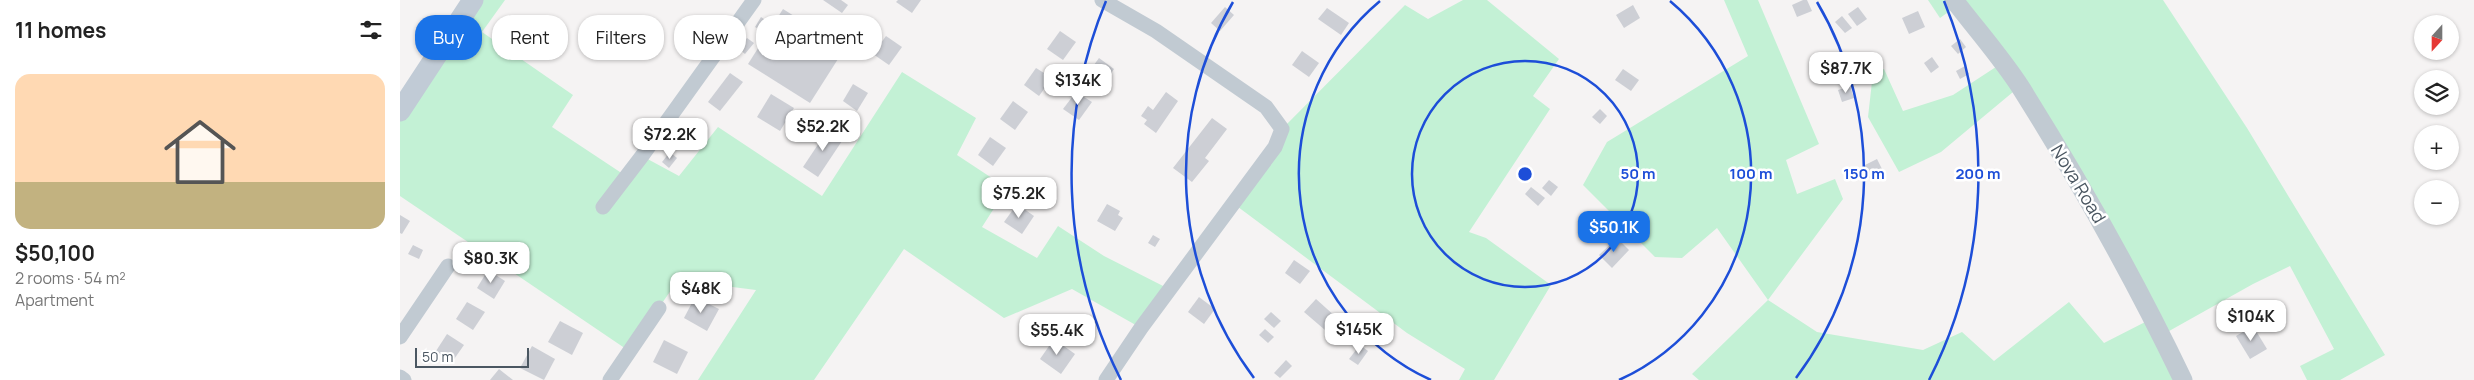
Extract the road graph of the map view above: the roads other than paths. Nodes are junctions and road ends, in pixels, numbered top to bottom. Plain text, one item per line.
1 (474, 0) edge
2 (754, 0) edge
3 (1102, 0) edge
4 (1954, 0) edge
5 (400, 111) edge
6 (603, 207) dead end
7 (448, 266) dead end
8 (659, 308) dead end
9 (400, 336) edge
10 (400, 378) edge
11 (404, 380) edge
12 (610, 380) edge
13 (1106, 380) edge
14 (2183, 380) edge

1 - 5 main road
2 - 6 street
3 - 13 street
4 - 14 street, Nova Road
7 - 9 street
8 - 12 street
10 - 11 street

